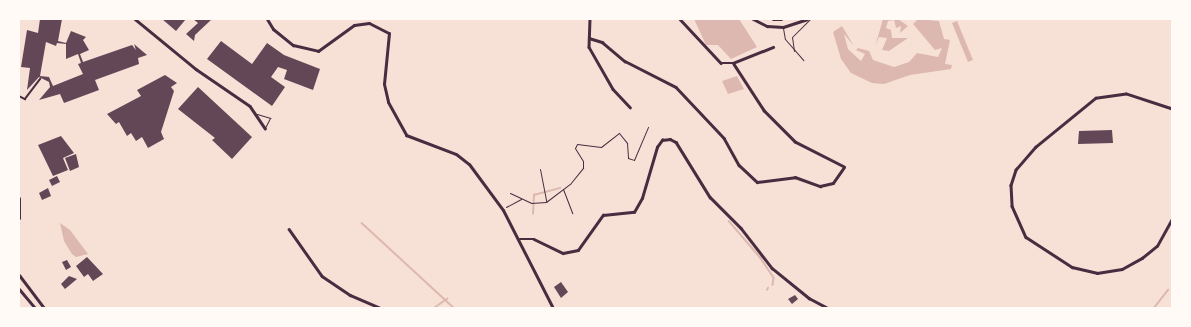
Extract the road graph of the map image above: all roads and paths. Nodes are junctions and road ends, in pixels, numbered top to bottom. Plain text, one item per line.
1 (135, 19) edge
2 (267, 19) edge
3 (590, 19) edge
4 (680, 19) edge
5 (753, 19) edge
6 (773, 19) edge
7 (782, 19) edge
8 (808, 19) edge
9 (783, 27) junction
10 (589, 38) junction
11 (774, 47) dead end
12 (794, 52) junction
13 (803, 60) dead end
14 (734, 65) dead end
15 (40, 79) dead end
16 (19, 96) edge
17 (630, 106) dead end
18 (1172, 109) edge
19 (256, 115) junction
20 (648, 127) dead end
21 (265, 128) joint
22 (540, 169) dead end
23 (562, 189) junction
24 (510, 193) dead end
25 (19, 198) edge
26 (522, 199) junction
27 (546, 202) junction
28 (504, 208) dead end
29 (572, 213) dead end
30 (19, 218) edge
31 (1172, 219) edge
32 (289, 229) dead end
33 (520, 239) junction
34 (19, 275) edge
35 (19, 289) edge
36 (35, 308) edge
37 (44, 308) edge
38 (380, 308) edge
39 (554, 308) edge
40 (828, 308) edge

1 - 19 street
2 - 33 street
3 - 10 street
4 - 11 street
5 - 9 street
6 - 7 street
7 - 9 lane
8 - 9 street
8 - 12 lane
9 - 12 lane
10 - 14 street
10 - 17 street
12 - 13 lane
15 - 16 street
18 - 31 street
19 - 21 street
19 - 21 lane
20 - 23 path
22 - 27 path
23 - 27 path
23 - 29 path
24 - 26 path
25 - 30 street
26 - 27 path
26 - 28 path
32 - 38 street
33 - 39 street
33 - 40 street
34 - 37 street
35 - 36 street

